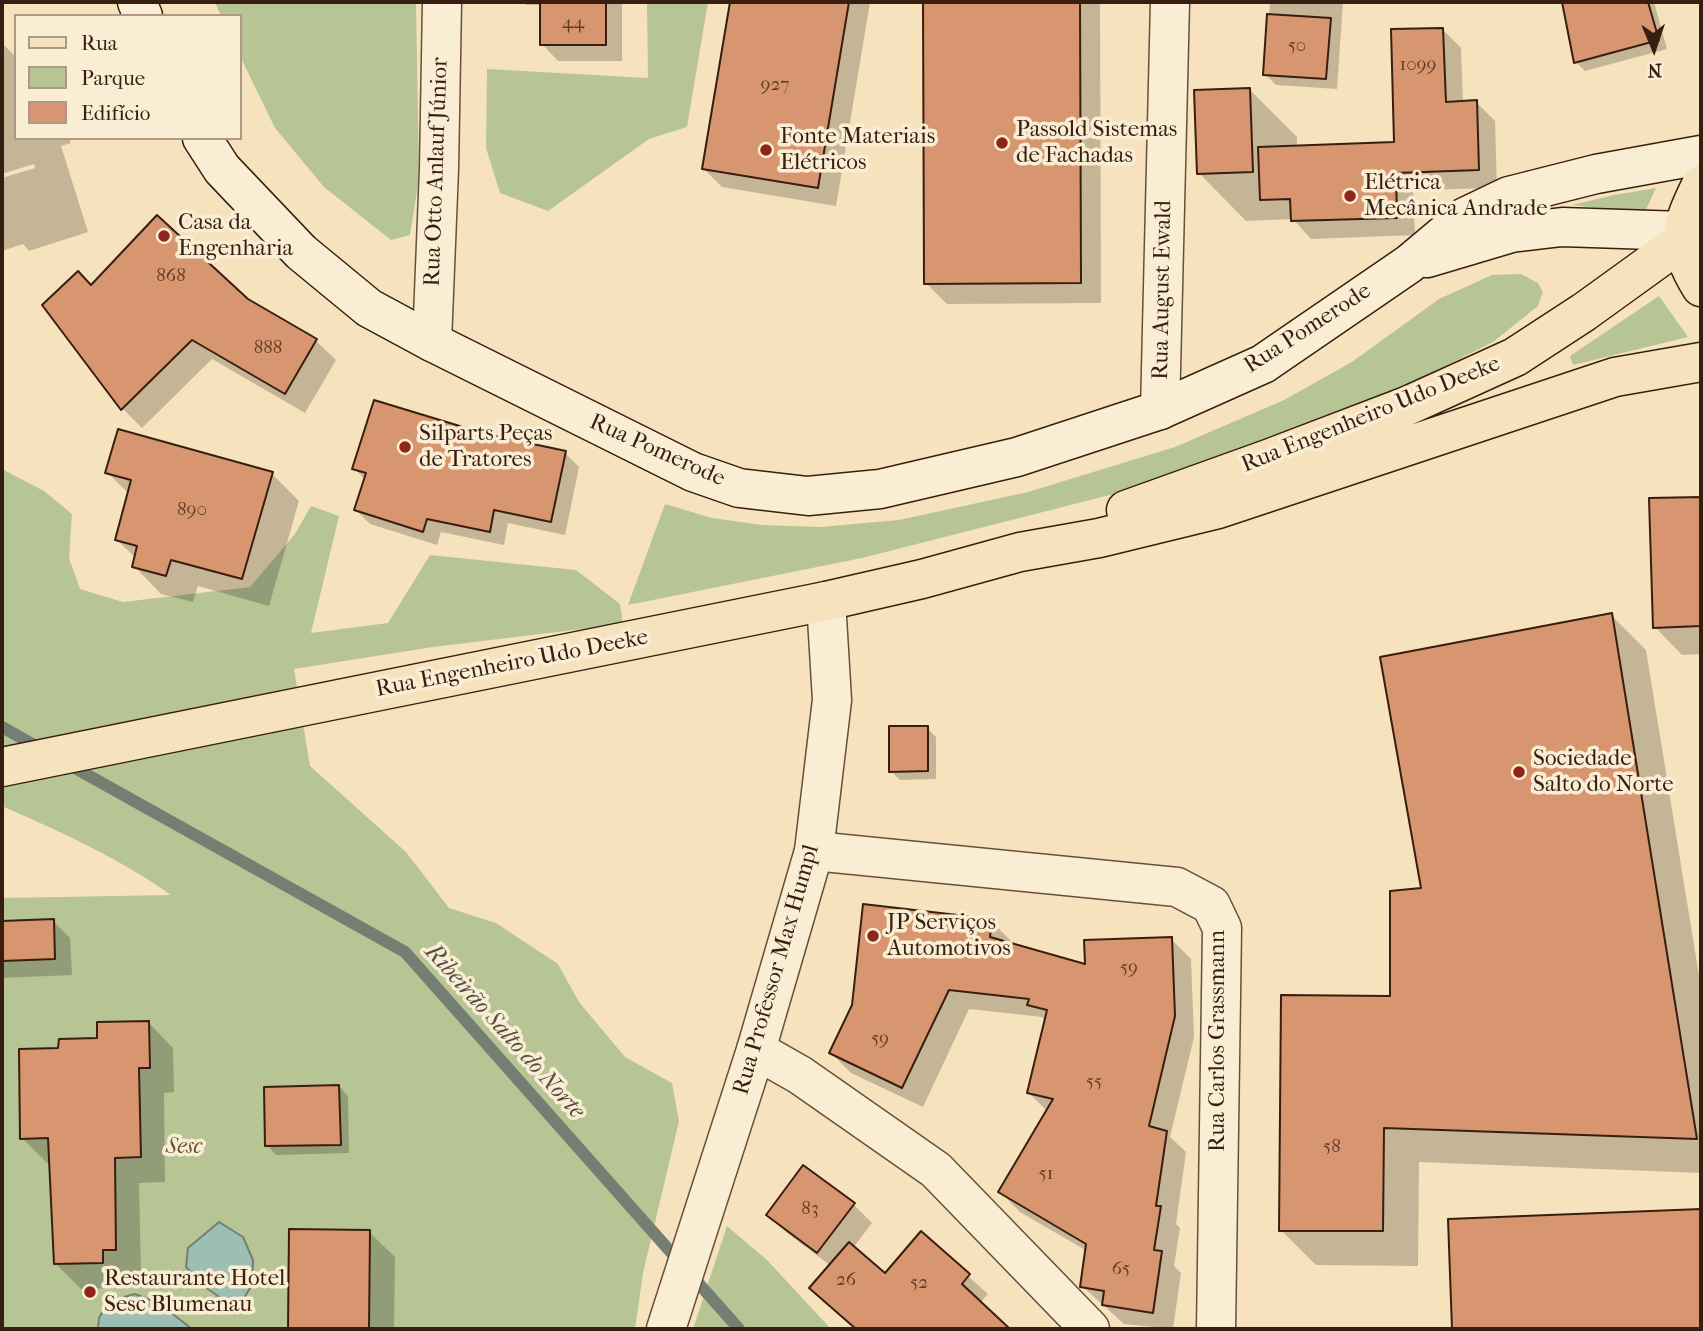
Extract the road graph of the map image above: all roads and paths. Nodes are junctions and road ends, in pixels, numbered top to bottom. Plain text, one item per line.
1 (442, 2) edge
2 (1170, 2) edge
3 (203, 140) edge
4 (1701, 155) edge
5 (1701, 185) edge
6 (1682, 236) junction
7 (1409, 264) junction
8 (1701, 287) edge
9 (432, 342) junction
10 (1701, 362) edge
11 (1160, 410) junction
12 (1020, 552) junction
13 (826, 601) junction
14 (2, 767) edge
15 (814, 850) junction
16 (756, 1050) junction
17 (666, 1329) edge
18 (1090, 1329) edge
19 (1216, 1329) edge

1 - 9 street, Rua Otto Anlauf Júnior
2 - 11 street, Rua August Ewald
3 - 9 street, Rua Pomerode
4 - 7 street, Rua Pomerode
5 - 6 main road
6 - 7 street, Rua Pomerode
6 - 8 main road
6 - 12 main road, Rua Engenheiro Udo Deeke
7 - 11 street, Rua Pomerode
9 - 11 street, Rua Pomerode
10 - 12 main road, Rua Engenheiro Udo Deeke
12 - 13 main road, Rua Engenheiro Udo Deeke
13 - 14 main road, Rua Engenheiro Udo Deeke
13 - 15 street, Rua Professor Max Humpl
15 - 16 street, Rua Professor Max Humpl
15 - 19 street, Rua Carlos Grassmann
16 - 17 street, Rua Professor Max Humpl
16 - 18 street

